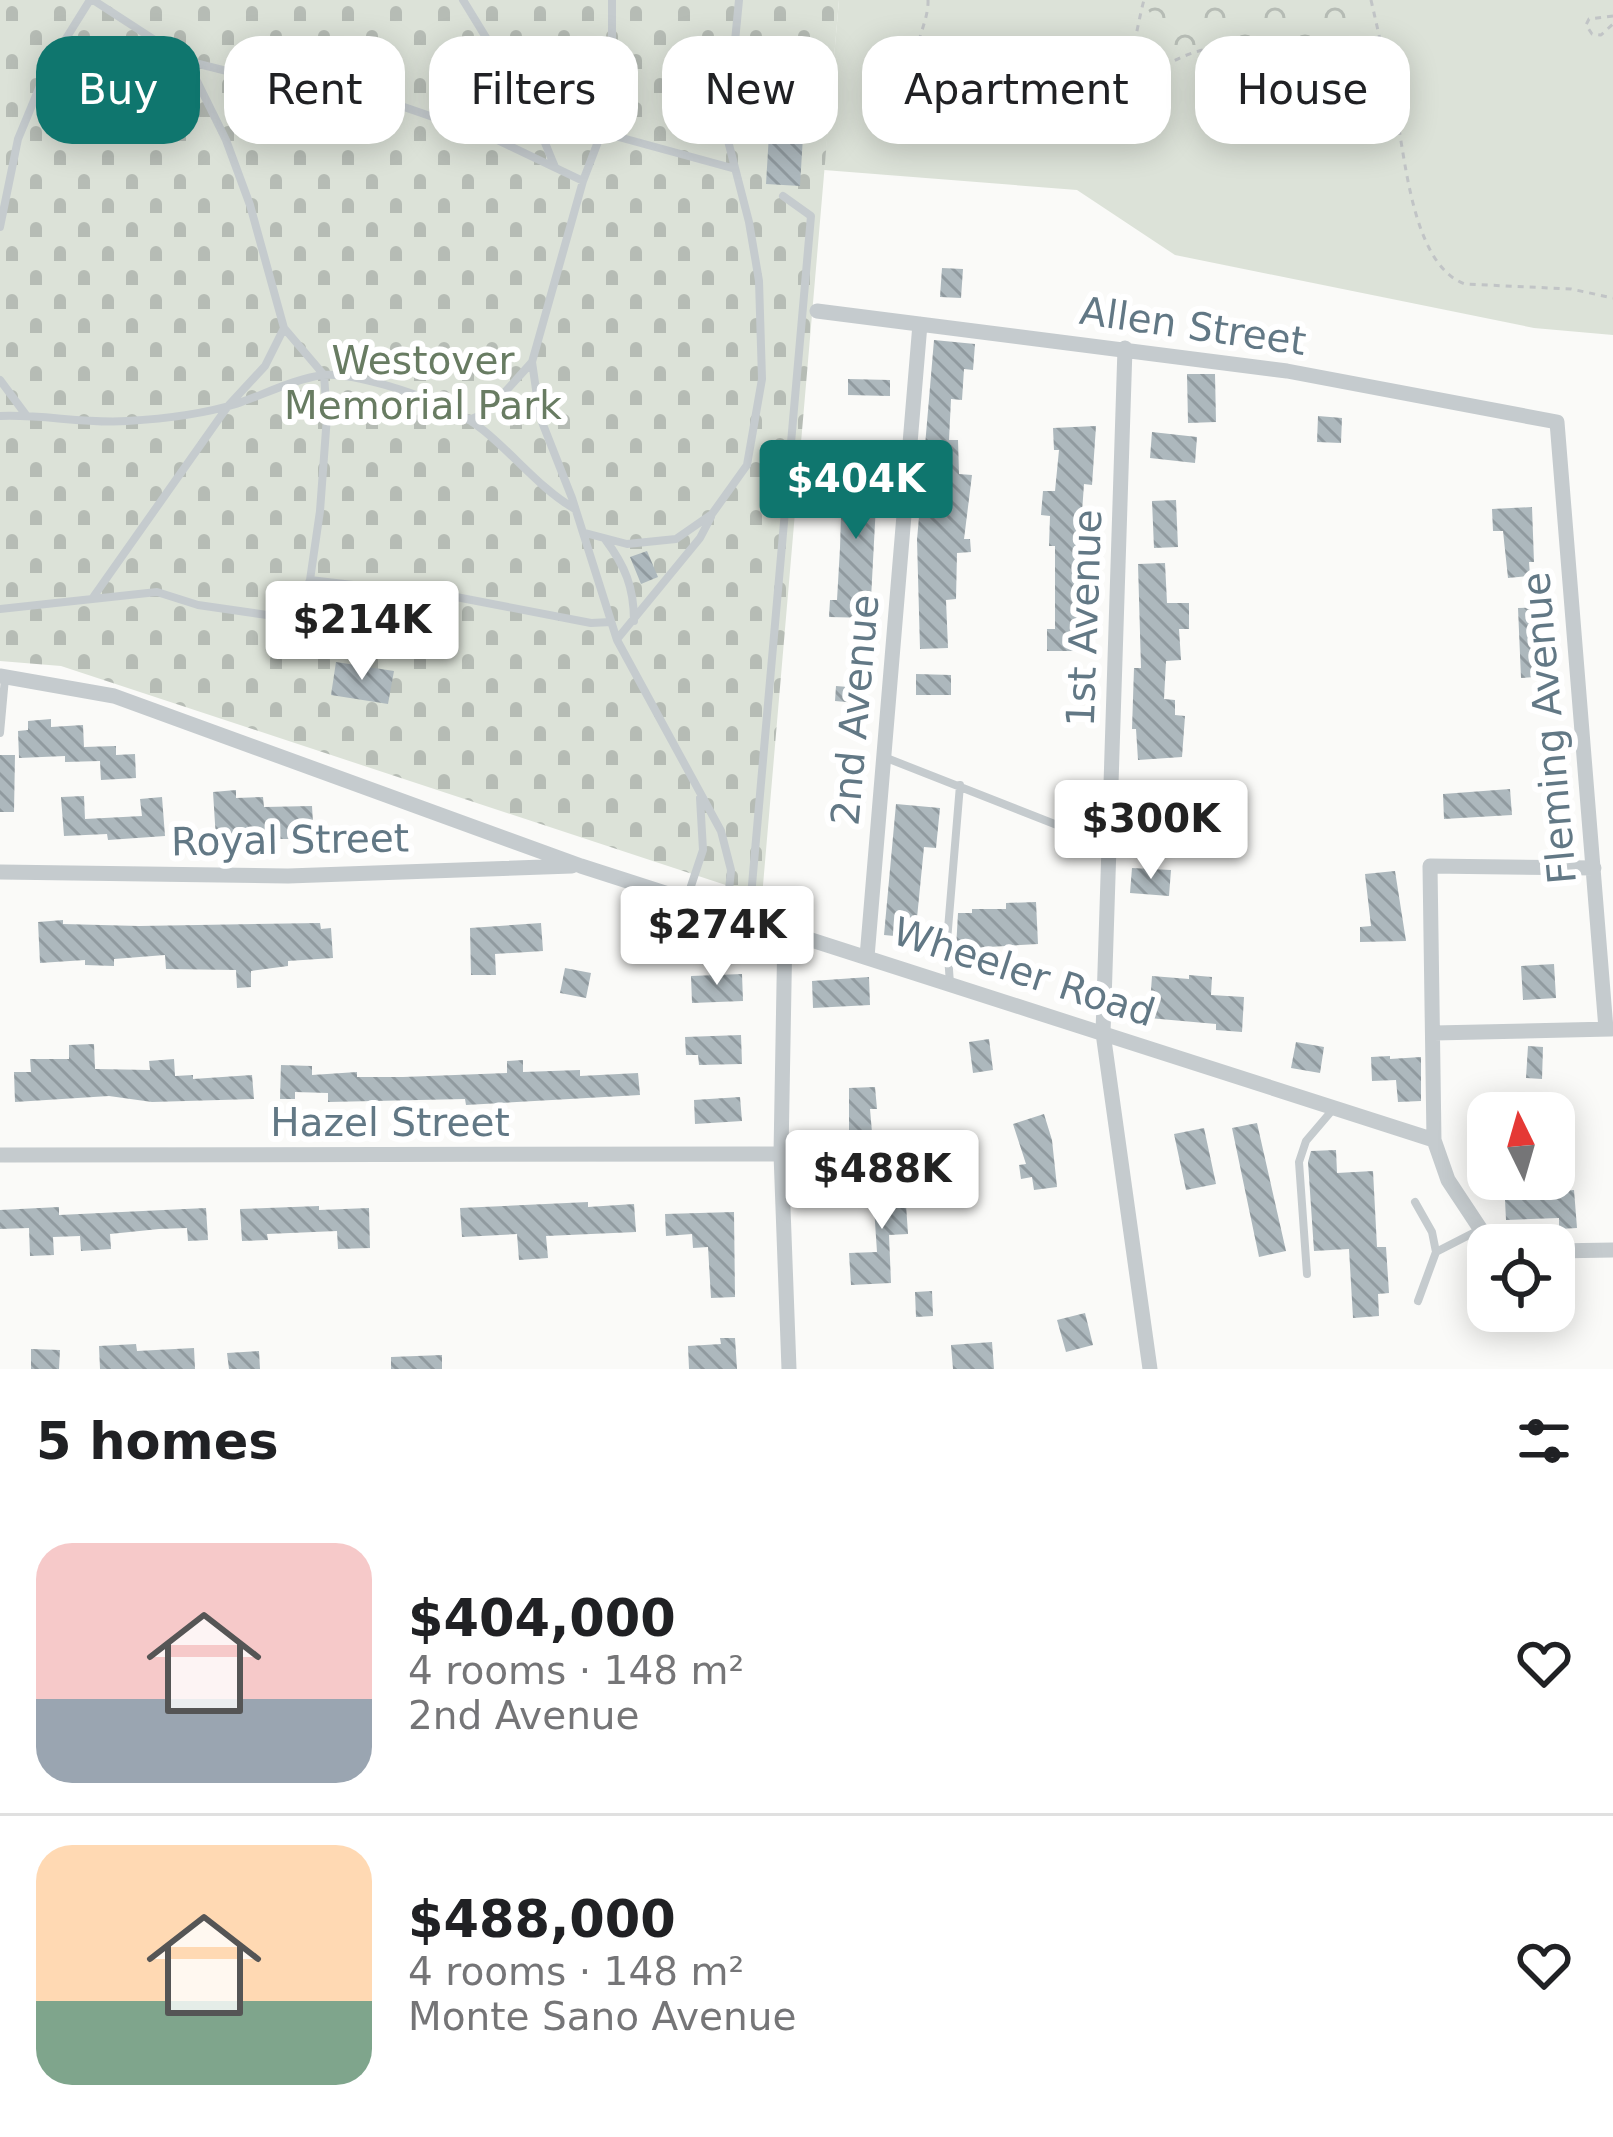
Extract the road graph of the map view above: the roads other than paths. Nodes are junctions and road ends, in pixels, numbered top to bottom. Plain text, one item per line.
1 (92, 0) edge
2 (464, 0) edge
3 (612, 0) edge
4 (739, 0) edge
5 (147, 36) edge
6 (612, 36) edge
7 (200, 65) edge
8 (200, 88) edge
9 (638, 142) edge
10 (600, 144) edge
11 (733, 168) junction
12 (556, 169) junction
13 (583, 181) junction
14 (783, 196) dead end
15 (0, 227) edge
16 (817, 311) dead end
17 (920, 324) junction
18 (284, 328) junction
19 (1125, 348) junction
20 (532, 362) junction
21 (324, 375) junction
22 (0, 380) edge
23 (228, 406) junction
24 (26, 415) junction
25 (0, 416) edge
26 (467, 421) junction
27 (1557, 422) joint
28 (576, 509) junction
29 (712, 514) junction
30 (583, 532) junction
31 (604, 538) junction
32 (310, 580) junction
33 (94, 597) junction
34 (0, 609) edge
35 (634, 621) junction
36 (612, 622) junction
37 (617, 640) junction
38 (3, 676) edge
39 (0, 733) edge
40 (884, 757) junction
41 (960, 785) junction
42 (700, 796) junction
43 (1109, 846) junction
44 (581, 866) junction
45 (1594, 868) junction
46 (0, 872) edge
47 (687, 898) junction
48 (726, 912) junction
49 (749, 920) junction
50 (785, 929) junction
51 (868, 957) junction
52 (950, 984) junction
53 (1610, 1029) edge
54 (1103, 1033) junction
55 (1434, 1033) junction
56 (1336, 1106) junction
57 (1434, 1140) junction
58 (781, 1154) junction
59 (0, 1155) edge
60 (1415, 1202) dead end
61 (1475, 1224) edge
62 (1467, 1236) edge
63 (1613, 1250) edge
64 (1575, 1251) edge
65 (1436, 1252) junction
66 (1307, 1274) dead end
67 (1418, 1300) dead end
68 (789, 1369) edge
69 (1150, 1369) edge

1 - 5 lane
1 - 15 lane
2 - 12 lane
3 - 6 lane
4 - 11 lane
7 - 12 lane
8 - 18 lane
9 - 11 lane
10 - 13 lane
11 - 29 lane
12 - 13 lane
13 - 20 lane
14 - 49 lane
16 - 17 street, Allen Street
17 - 19 street, Allen Street
17 - 40 street, 2nd Avenue
18 - 21 lane
18 - 23 lane
19 - 27 street, Allen Street
19 - 43 street, 1st Avenue
20 - 26 lane
20 - 28 lane
21 - 23 lane
21 - 26 lane
21 - 32 lane
22 - 24 lane
23 - 24 lane
23 - 33 lane
24 - 25 lane
26 - 28 lane
27 - 45 street, Fleming Avenue
28 - 30 lane
29 - 31 lane
29 - 35 lane
30 - 31 lane
30 - 36 lane
31 - 35 lane
32 - 33 lane
32 - 36 lane
33 - 34 lane
35 - 37 lane
36 - 37 lane
37 - 42 lane
38 - 39 lane
38 - 44 street, Wheeler Road
40 - 41 lane
40 - 51 street, 2nd Avenue
41 - 43 lane
41 - 52 lane
42 - 47 lane
42 - 48 lane
43 - 54 street, 1st Avenue
44 - 46 street, Royal Street
44 - 47 street, Wheeler Road
45 - 53 street, Fleming Avenue
45 - 55 street
47 - 48 street, Wheeler Road
48 - 49 street, Wheeler Road
49 - 50 street, Wheeler Road
50 - 51 street, Wheeler Road
50 - 58 street
51 - 52 street, Wheeler Road
52 - 54 street, Wheeler Road
53 - 55 street
54 - 56 street, Wheeler Road
54 - 69 street, 1st Avenue
55 - 57 street
56 - 57 street, Wheeler Road
56 - 66 lane
57 - 61 street
58 - 59 street, Hazel Street
58 - 68 street
60 - 65 lane
62 - 65 lane
63 - 64 street
65 - 67 lane

